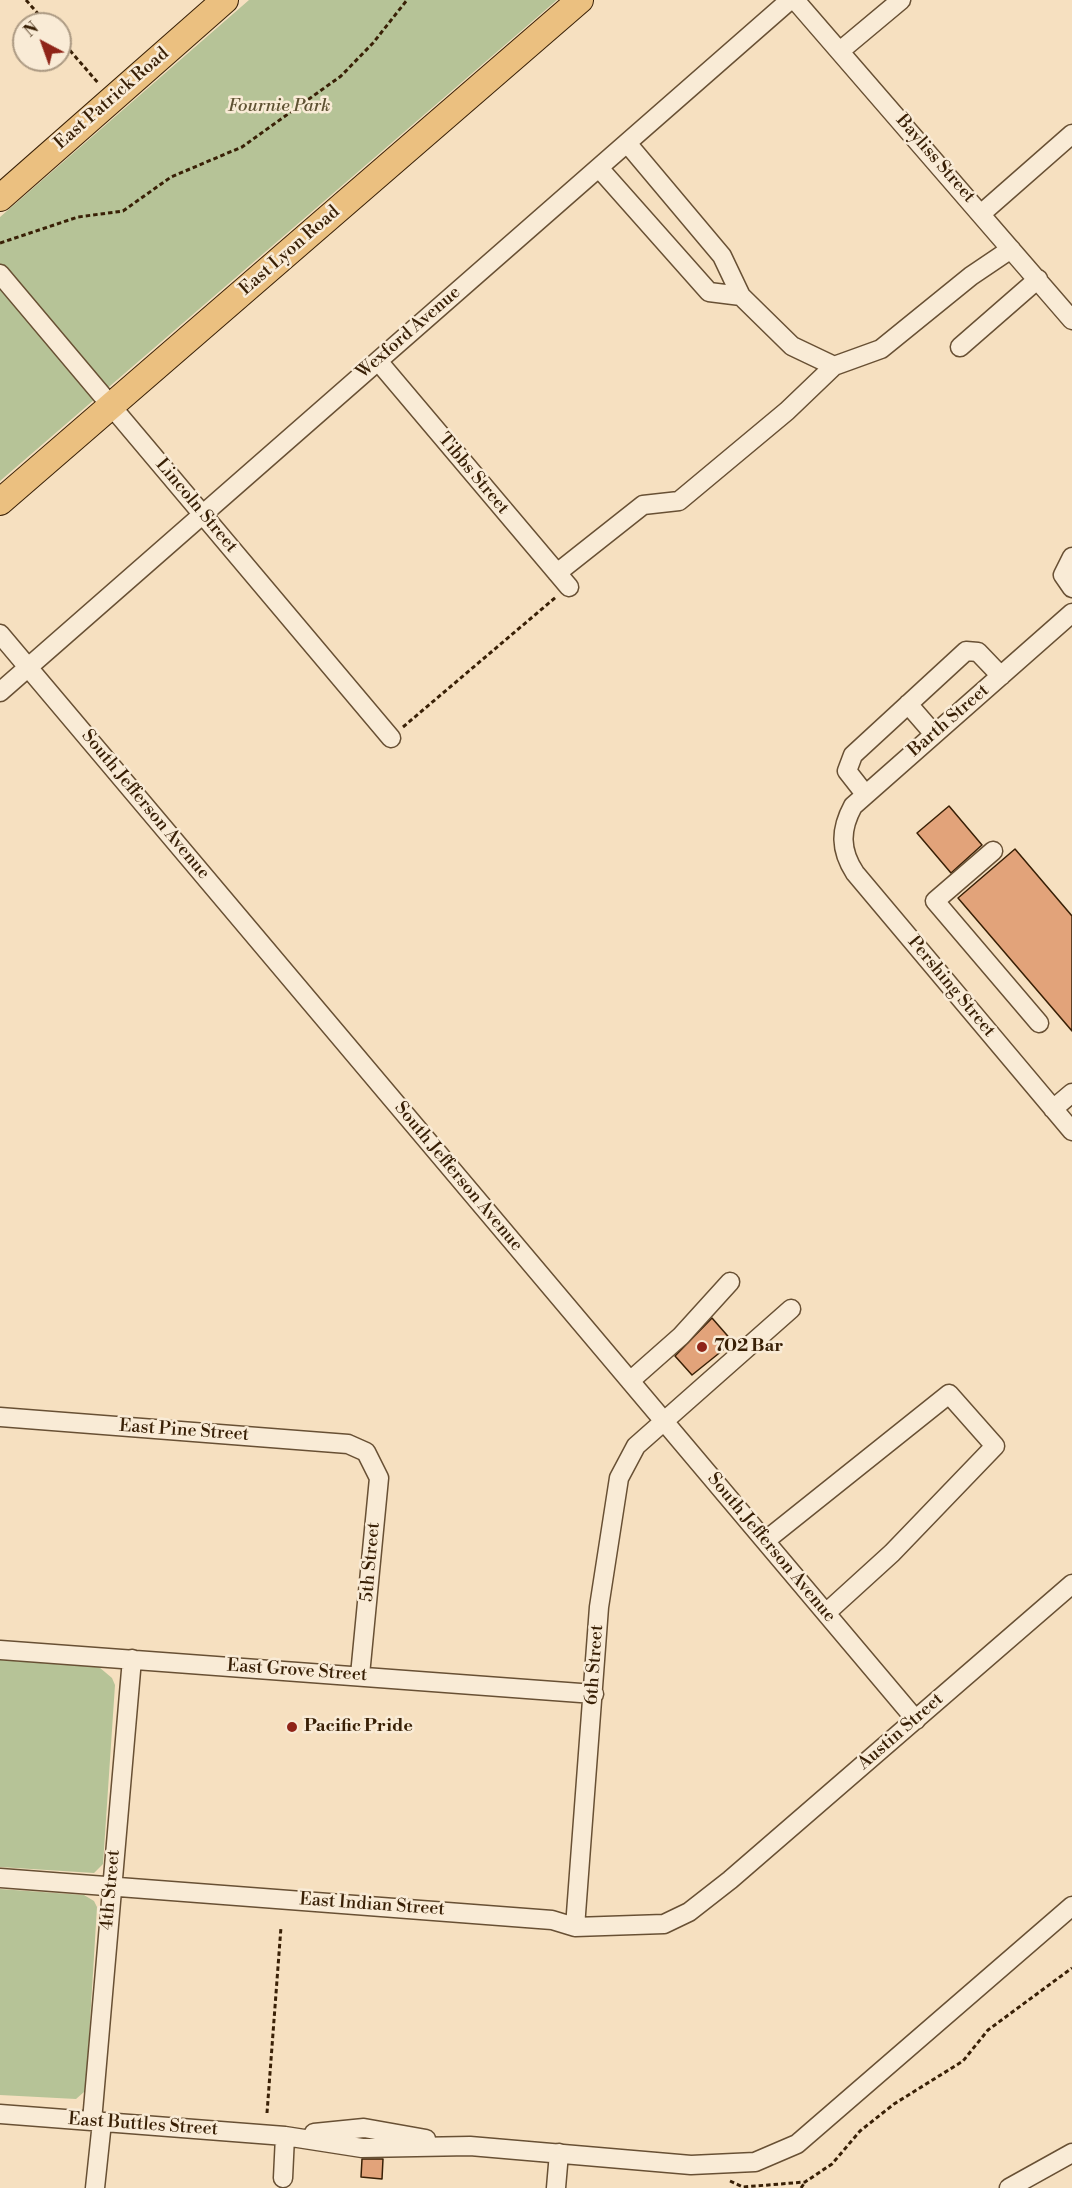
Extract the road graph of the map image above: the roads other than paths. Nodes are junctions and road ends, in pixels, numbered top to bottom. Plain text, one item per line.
1 (225, 0) edge
2 (580, 0) edge
3 (790, 0) edge
4 (795, 0) edge
5 (892, 3) edge
6 (840, 51) junction
7 (1072, 134) edge
8 (627, 143) junction
9 (598, 168) junction
10 (0, 198) edge
11 (982, 213) junction
12 (1011, 249) junction
13 (0, 274) edge
14 (1038, 279) junction
15 (741, 296) junction
16 (1072, 320) edge
17 (960, 347) dead end
18 (378, 361) junction
19 (834, 366) junction
20 (111, 405) junction
21 (0, 502) edge
22 (202, 513) junction
23 (1072, 557) edge
24 (1072, 588) edge
25 (1072, 614) edge
26 (0, 634) edge
27 (28, 667) junction
28 (1000, 676) junction
29 (0, 692) edge
30 (908, 704) junction
31 (934, 734) junction
32 (391, 738) road end
33 (865, 794) junction
34 (842, 837) joint
35 (993, 851) dead end
36 (1039, 1023) dead end
37 (1072, 1093) edge
38 (1053, 1109) junction
39 (1070, 1126) edge
40 (730, 1282) dead end
41 (791, 1309) dead end
42 (630, 1381) junction
43 (0, 1417) edge
44 (664, 1421) junction
45 (366, 1452) joint
46 (765, 1541) junction
47 (1072, 1584) edge
48 (826, 1613) junction
49 (0, 1650) edge
50 (132, 1659) junction
51 (360, 1675) junction
52 (594, 1694) junction
53 (916, 1720) junction
54 (0, 1878) edge
55 (730, 1880) joint
56 (111, 1885) junction
57 (1072, 1906) edge
58 (575, 1927) junction
59 (0, 2114) edge
60 (97, 2121) junction
61 (285, 2136) junction
62 (470, 2146) junction
63 (559, 2153) junction
64 (1072, 2153) edge
65 (283, 2178) dead end
66 (95, 2188) edge
67 (556, 2188) edge
68 (1009, 2188) edge

1 - 10 highway, East Patrick Road
2 - 20 highway, East Lyon Road
3 - 8 street, Wexford Avenue
4 - 6 street, Bayliss Street
5 - 6 street
6 - 11 street, Bayliss Street
7 - 11 street
8 - 9 street, Wexford Avenue
8 - 15 street
9 - 15 street
9 - 18 street, Wexford Avenue
11 - 12 street, Bayliss Street
12 - 14 street, Bayliss Street
12 - 19 street
13 - 20 street, Lincoln Street
14 - 16 street, Bayliss Street
14 - 17 street
15 - 19 street
18 - 19 street, Tibbs Street
18 - 22 street, Wexford Avenue
20 - 21 highway, East Lyon Road
20 - 22 street, Lincoln Street
22 - 27 street, Wexford Avenue
22 - 32 street, Lincoln Street
23 - 24 street
25 - 28 street, Barth Street
26 - 27 street, South Jefferson Avenue
27 - 29 street, Wexford Avenue
27 - 42 street, South Jefferson Avenue
28 - 30 street
28 - 31 street, Barth Street
30 - 31 street
30 - 33 street
31 - 33 street, Barth Street
33 - 34 street, Barth Street
34 - 38 street, Pershing Street
35 - 36 street
37 - 38 street
38 - 39 street, Pershing Street
40 - 42 street
41 - 44 street, 6th Street
42 - 44 street, South Jefferson Avenue
43 - 45 street, East Pine Street
44 - 46 street, South Jefferson Avenue
44 - 52 street, 6th Street
45 - 51 street, 5th Street
46 - 48 street, South Jefferson Avenue
46 - 48 street
47 - 53 street, Austin Street
48 - 53 street, South Jefferson Avenue
49 - 50 street, East Grove Street
50 - 51 street, East Grove Street
50 - 56 street, 4th Street
51 - 52 street, East Grove Street
52 - 58 street, 6th Street
53 - 55 street, Austin Street
54 - 56 street, East Indian Street
55 - 58 street, East Indian Street
56 - 58 street, East Indian Street
56 - 60 street, 4th Street
57 - 63 street
59 - 60 street, East Buttles Street
60 - 61 street, East Buttles Street
60 - 66 street, 4th Street
61 - 62 street
61 - 62 street
61 - 65 street
62 - 63 street
63 - 67 street
64 - 68 street

